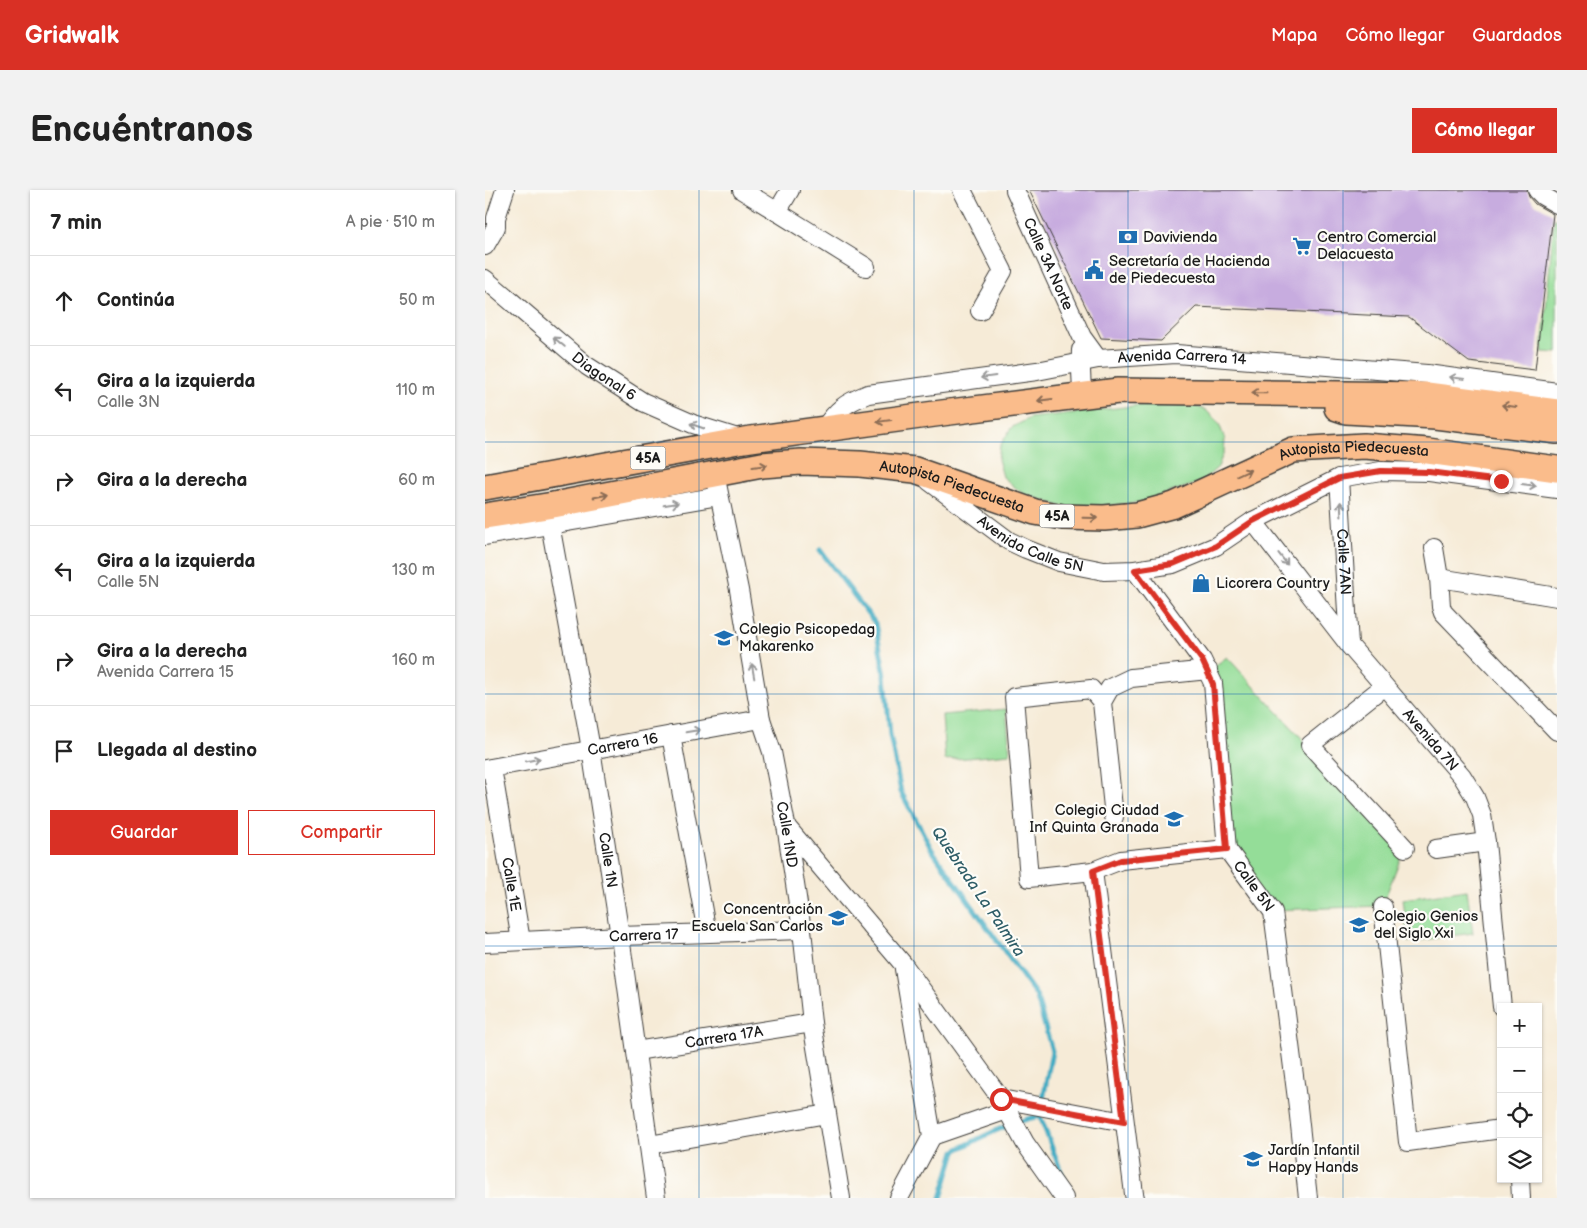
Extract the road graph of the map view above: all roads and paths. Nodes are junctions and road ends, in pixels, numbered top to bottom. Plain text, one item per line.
1 (505, 190) edge
2 (742, 190) edge
3 (790, 190) edge
4 (962, 190) edge
5 (1015, 190) edge
6 (1537, 190) edge
7 (1557, 204) edge
8 (777, 212) junction
9 (490, 222) edge
10 (485, 246) edge
11 (866, 267) dead end
12 (485, 279) edge
13 (980, 310) dead end
14 (1082, 337) junction
15 (1098, 359) junction
16 (1080, 362) junction
17 (1557, 392) edge
18 (1286, 393) junction
19 (1082, 396) junction
20 (1557, 412) edge
21 (823, 430) junction
22 (1557, 431) edge
23 (744, 440) junction
24 (1557, 446) edge
25 (1293, 450) junction
26 (1557, 469) edge
27 (915, 470) junction
28 (1339, 478) junction
29 (717, 485) junction
30 (485, 487) edge
31 (1557, 488) edge
32 (485, 516) edge
33 (1253, 521) junction
34 (551, 524) junction
35 (485, 536) edge
36 (1434, 548) dead end
37 (1135, 570) junction
38 (1439, 578) junction
39 (1557, 598) edge
40 (1349, 645) junction
41 (1208, 670) junction
42 (1383, 686) junction
43 (1102, 702) junction
44 (761, 719) junction
45 (1557, 731) edge
46 (671, 735) junction
47 (591, 749) junction
48 (489, 769) edge
49 (1114, 817) dead end
50 (786, 825) junction
51 (1486, 842) junction
52 (1405, 848) dead end
53 (1227, 849) junction
54 (1436, 849) dead end
55 (1093, 871) junction
56 (1383, 907) dead end
57 (802, 930) junction
58 (707, 933) junction
59 (620, 936) junction
60 (521, 941) junction
61 (485, 943) edge
62 (903, 964) junction
63 (1502, 1003) edge
64 (812, 1023) junction
65 (636, 1051) junction
66 (1006, 1108) junction
67 (827, 1114) junction
68 (1124, 1122) junction
69 (1497, 1131) edge
70 (932, 1136) junction
71 (649, 1146) junction
72 (1520, 1183) edge
73 (656, 1198) edge
74 (841, 1198) edge
75 (899, 1198) edge
76 (1063, 1198) edge
77 (1135, 1198) edge
78 (1308, 1198) edge
79 (1521, 1198) edge

1 - 9 street
2 - 8 street
3 - 8 street
4 - 13 street
5 - 14 street, Calle 3A Norte
6 - 7 street
8 - 11 street
9 - 10 street
23 -> 12 street, Diagonal 6
14 - 15 street, Calle 3A Norte
14 - 16 street, Calle 3A Norte
15 - 16 street, Avenida Carrera 14
17 -> 15 street, Avenida Carrera 14
16 - 19 street, Calle 3A Norte
16 -> 21 street, Avenida Carrera 14
18 -> 19 highway, 45A
20 -> 18 highway, 45A
18 - 22 highway
19 -> 21 highway, 45A
21 - 23 highway, 45A
23 - 30 highway, 45A
24 - 25 highway
25 - 26 highway, Autopista Piedecuesta / 45A
27 -> 25 highway, Autopista Piedecuesta / 45A
29 -> 27 highway, Autopista Piedecuesta / 45A
27 - 37 street, Avenida Calle 5N
28 -> 31 street, Avenida Calle 5N
28 - 33 street, Avenida Calle 5N
40 -> 28 street, Calle 7AN
32 -> 29 highway, Autopista Piedecuesta / 45A
34 -> 29 street
44 -> 29 street, Calle 1ND
33 - 37 street, Avenida Calle 5N
33 -> 40 street, Avenida 7N
34 - 35 street
34 - 47 street, Calle 1N
36 - 38 street
37 - 41 street, Calle 5N
38 - 39 street
38 - 45 street
40 - 42 street, Avenida 7N
41 - 43 street
41 - 53 street, Calle 5N
42 - 51 street, Avenida 7N
42 - 52 street
43 - 49 street
43 - 55 street
46 -> 44 street, Carrera 16
44 - 50 street, Calle 1ND
46 - 47 street, Carrera 16
46 - 58 street
48 -> 47 street, Carrera 16
47 - 59 street, Calle 1N
48 - 60 street, Calle 1E
50 - 57 street, Calle 1ND
50 - 62 street
51 - 54 street
51 - 63 street, Avenida 7N
53 - 55 street
53 - 78 street, Calle 5N
55 - 68 street
56 - 69 street
57 - 58 street, Carrera 17
57 - 64 street, Calle 1ND
58 - 59 street, Carrera 17
59 - 60 street, Carrera 17
59 - 65 street, Calle 1N
60 - 61 street, Carrera 17
62 - 66 street
62 - 70 street
64 - 65 street, Carrera 17A
64 - 67 street, Calle 1ND
65 - 71 street, Calle 1N
66 - 68 street
66 - 70 street
66 - 76 street
67 - 71 street
67 - 74 street, Calle 1ND
68 - 77 street
70 - 75 street
71 - 73 street, Calle 1N
72 - 79 street

